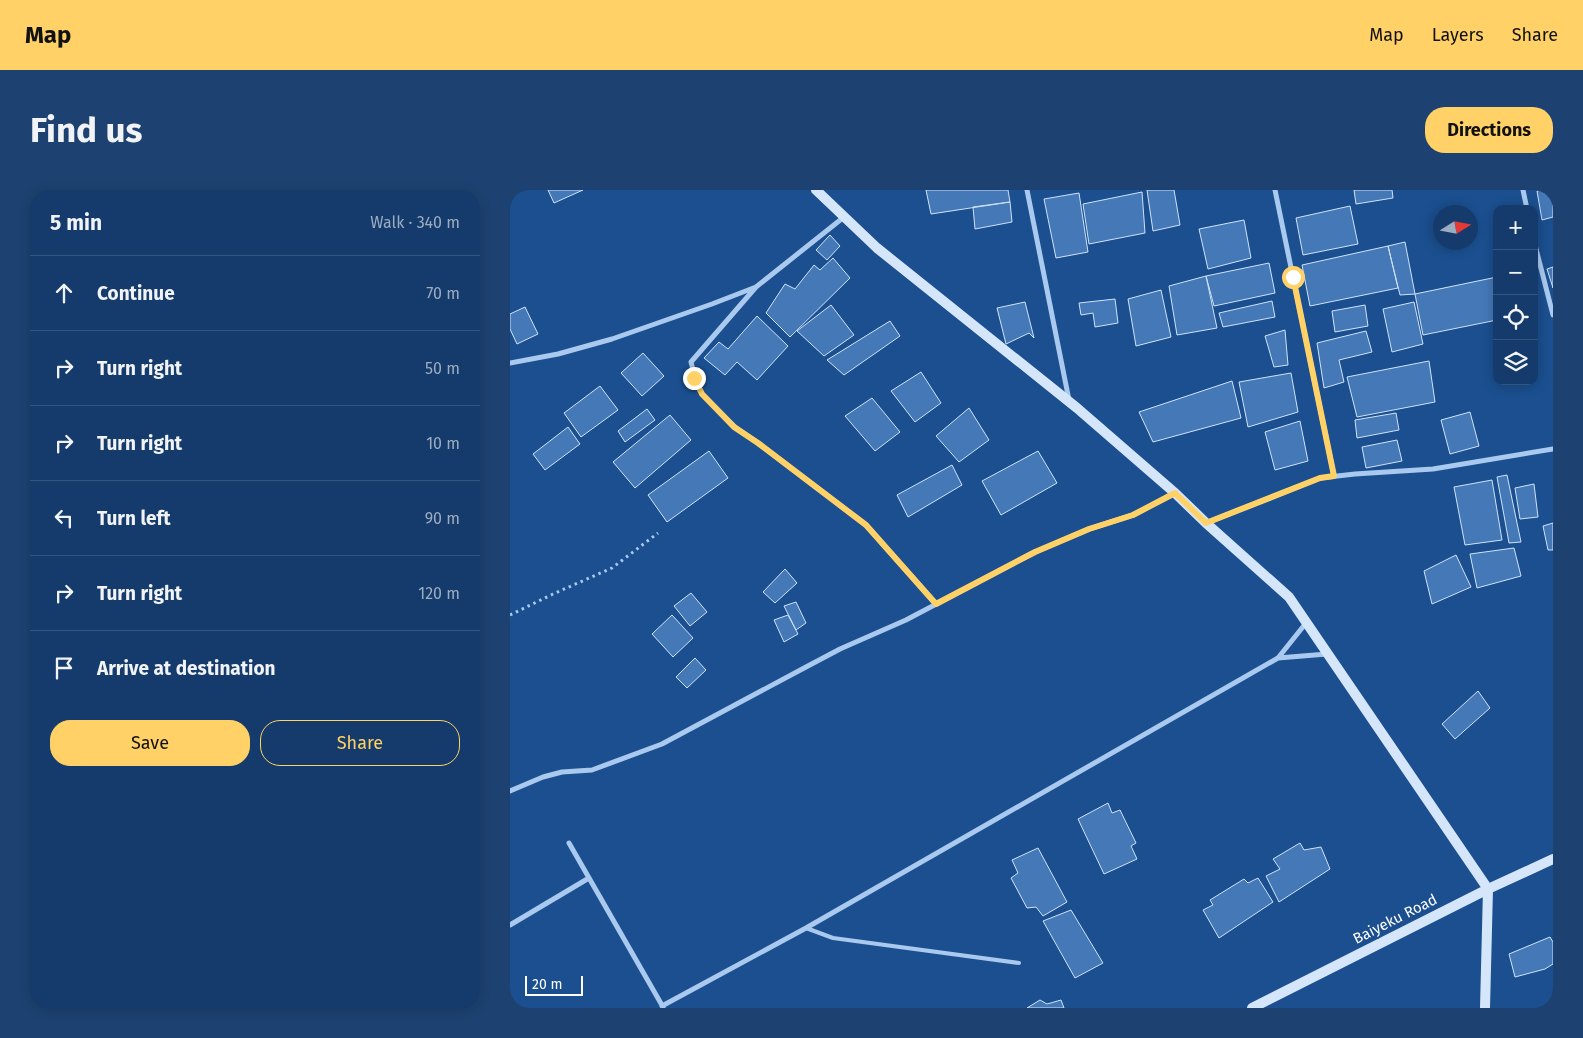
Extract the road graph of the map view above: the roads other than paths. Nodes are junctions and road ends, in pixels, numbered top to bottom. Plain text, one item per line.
1 (816, 190) edge
2 (1027, 190) edge
3 (1275, 190) edge
4 (1524, 190) edge
5 (1527, 205) edge
6 (844, 217) junction
7 (1536, 250) edge
8 (756, 287) junction
9 (1553, 315) edge
10 (510, 363) edge
11 (1069, 402) junction
12 (1553, 450) edge
13 (1334, 476) junction
14 (1175, 493) junction
15 (1206, 523) junction
16 (936, 604) junction
17 (1306, 622) junction
18 (1328, 654) junction
19 (1278, 658) junction
20 (510, 791) edge
21 (569, 843) dead end
22 (1553, 859) edge
23 (589, 878) junction
24 (1488, 889) junction
25 (510, 926) edge
26 (806, 928) junction
27 (1019, 963) dead end
28 (663, 1007) edge
29 (1252, 1008) edge
30 (1485, 1008) edge

1 - 6 street
2 - 11 street
3 - 13 street
4 - 5 street
6 - 8 street
6 - 11 street
7 - 9 street
8 - 10 street
8 - 16 street
11 - 14 street
12 - 13 street
13 - 15 street
14 - 15 street
14 - 16 street
15 - 17 street
16 - 20 street
17 - 18 street
17 - 19 street
18 - 19 street
18 - 24 street
19 - 26 street
21 - 23 street
22 - 24 street, Baiyeku Road
23 - 25 street
23 - 28 street
24 - 29 street, Baiyeku Road
24 - 30 street
26 - 27 lane
26 - 28 street

